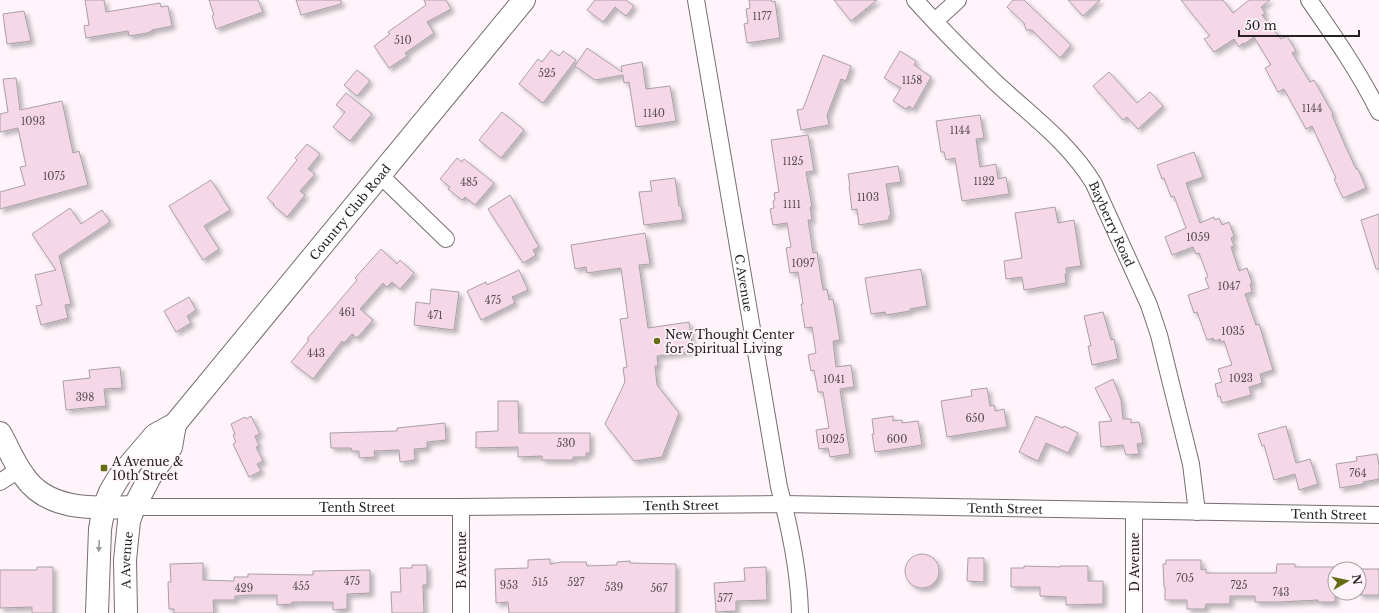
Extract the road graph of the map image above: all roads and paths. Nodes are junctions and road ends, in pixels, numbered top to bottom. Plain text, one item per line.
1 (524, 0) edge
2 (696, 0) edge
3 (915, 0) edge
4 (958, 0) edge
5 (1309, 0) edge
6 (935, 21) junction
7 (1379, 112) edge
8 (381, 176) junction
9 (446, 238) dead end
10 (175, 424) junction
11 (0, 433) edge
12 (20, 469) junction
13 (0, 482) edge
14 (783, 504) junction
15 (104, 507) junction
16 (134, 507) junction
17 (460, 507) junction
18 (1134, 511) junction
19 (1197, 512) junction
20 (1379, 515) edge
21 (97, 613) edge
22 (126, 613) edge
23 (461, 613) edge
24 (800, 613) edge
25 (1134, 613) edge

1 - 8 main road, Country Club Road
2 - 14 street, C Avenue
3 - 6 street, Bayberry Road
4 - 6 street
5 - 7 street
6 - 19 street, Bayberry Road
8 - 9 street
8 - 10 main road, Country Club Road
10 - 15 main road, Country Club Road
10 - 16 main road, Country Club Road
11 - 12 main road, Tenth Street
12 - 13 street
12 - 15 main road, Tenth Street
14 - 17 street, Tenth Street
14 - 18 street, Tenth Street
14 - 24 street, C Avenue
15 - 16 main road, Tenth Street
15 -> 21 main road
16 - 17 street, Tenth Street
16 - 22 main road, A Avenue
17 - 23 street, B Avenue
18 - 19 street, Tenth Street
18 - 25 street, D Avenue
19 - 20 street, Tenth Street

